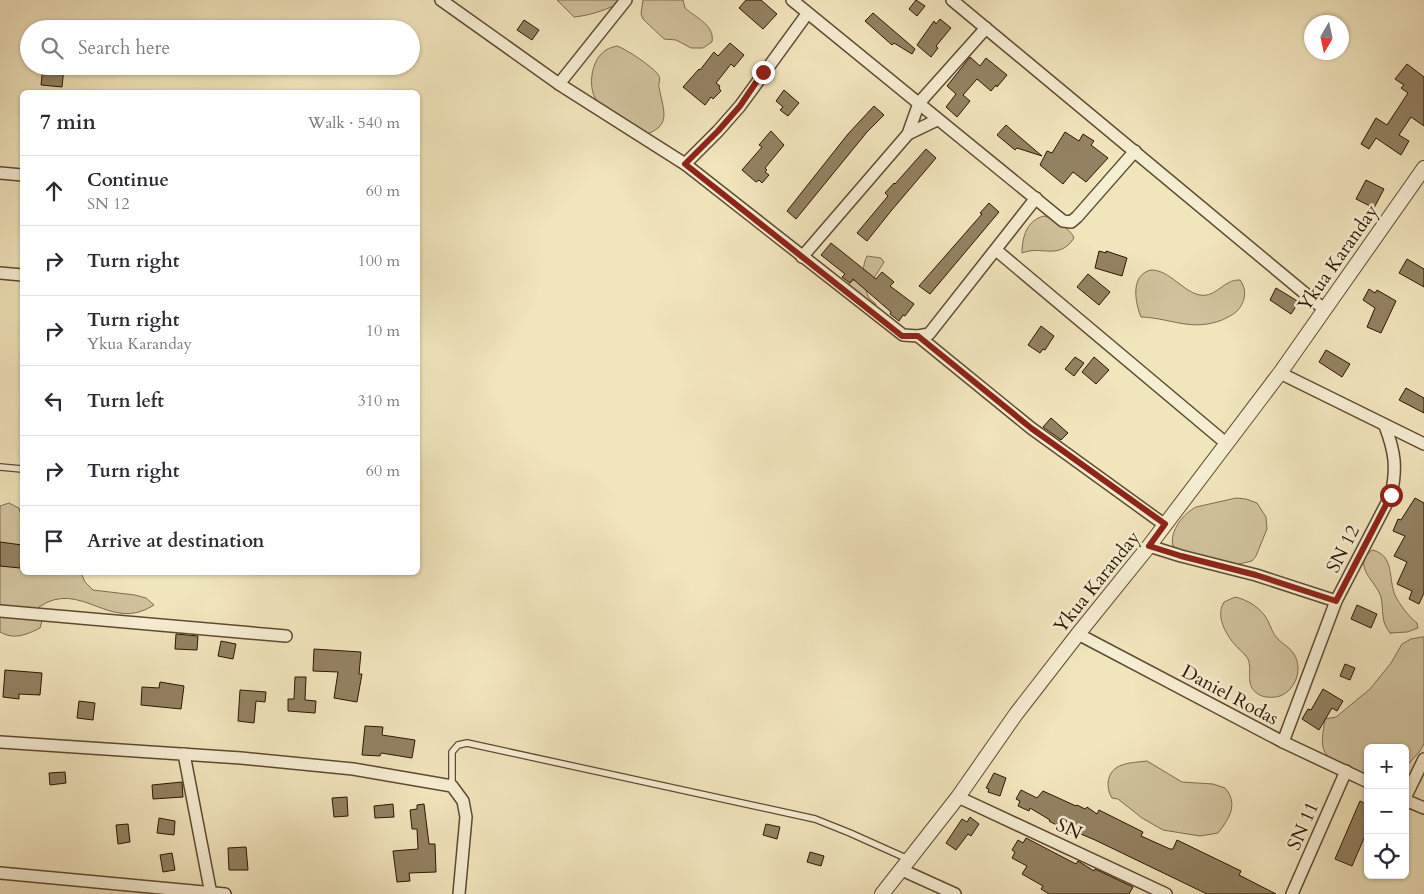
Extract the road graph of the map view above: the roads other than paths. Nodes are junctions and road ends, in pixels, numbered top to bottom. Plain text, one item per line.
1 (441, 0) edge
2 (626, 0) edge
3 (792, 0) edge
4 (952, 0) edge
5 (808, 14) junction
6 (986, 28) junction
7 (560, 84) junction
8 (919, 103) junction
9 (937, 120) junction
10 (908, 134) junction
11 (1134, 151) junction
12 (685, 164) junction
13 (1424, 168) edge
14 (0, 173) edge
15 (20, 175) edge
16 (1036, 198) junction
17 (996, 250) junction
18 (802, 257) junction
19 (0, 273) edge
20 (20, 275) edge
21 (1325, 310) junction
22 (918, 336) junction
23 (1280, 373) junction
24 (1385, 426) junction
25 (1227, 444) junction
26 (1424, 444) edge
27 (0, 467) edge
28 (20, 469) edge
29 (1165, 524) junction
30 (1149, 546) junction
31 (1336, 601) junction
32 (0, 611) edge
33 (1078, 634) junction
34 (286, 636) dead end
35 (0, 742) edge
36 (1283, 742) junction
37 (184, 754) junction
38 (1424, 759) edge
39 (1346, 771) junction
40 (1364, 780) edge
41 (452, 786) junction
42 (1409, 791) edge
43 (958, 797) junction
44 (1409, 801) edge
45 (1424, 808) edge
46 (906, 865) junction
47 (0, 873) edge
48 (211, 893) edge
49 (225, 894) edge
50 (459, 894) edge
51 (882, 894) edge
52 (955, 894) edge
53 (1166, 894) edge
54 (1292, 894) edge

1 - 7 street
2 - 7 street
3 - 5 street
4 - 6 street
5 - 8 street
5 - 12 street
6 - 8 street
6 - 11 street
7 - 12 street
8 - 9 street
8 - 10 street
9 - 10 street
9 - 16 street
10 - 18 street
11 - 16 street
11 - 21 street
12 - 18 street
13 - 21 street, Ykua Karanday
14 - 15 street
16 - 17 street
17 - 22 street
17 - 25 street
18 - 22 street
19 - 20 street
21 - 23 street, Ykua Karanday
22 - 29 street
23 - 24 street
23 - 25 street, Ykua Karanday
24 - 26 street
24 - 31 street, SN 12
25 - 29 street, Ykua Karanday
27 - 28 lane
29 - 30 street, Ykua Karanday
30 - 31 street
30 - 33 street, Ykua Karanday
31 - 36 street, SN 12
32 - 34 street
33 - 36 street, Daniel Rodas
33 - 43 street, Ykua Karanday
35 - 37 street
36 - 39 street, Daniel Rodas
37 - 41 street
37 - 48 street
38 - 42 street
39 - 40 street, Daniel Rodas
39 - 54 street, SN 11
41 - 46 lane
41 - 50 street
43 - 46 street, Ykua Karanday
43 - 53 street, SN
44 - 45 street
46 - 51 street, Ykua Karanday
46 - 52 street
47 - 48 street
48 - 49 street

